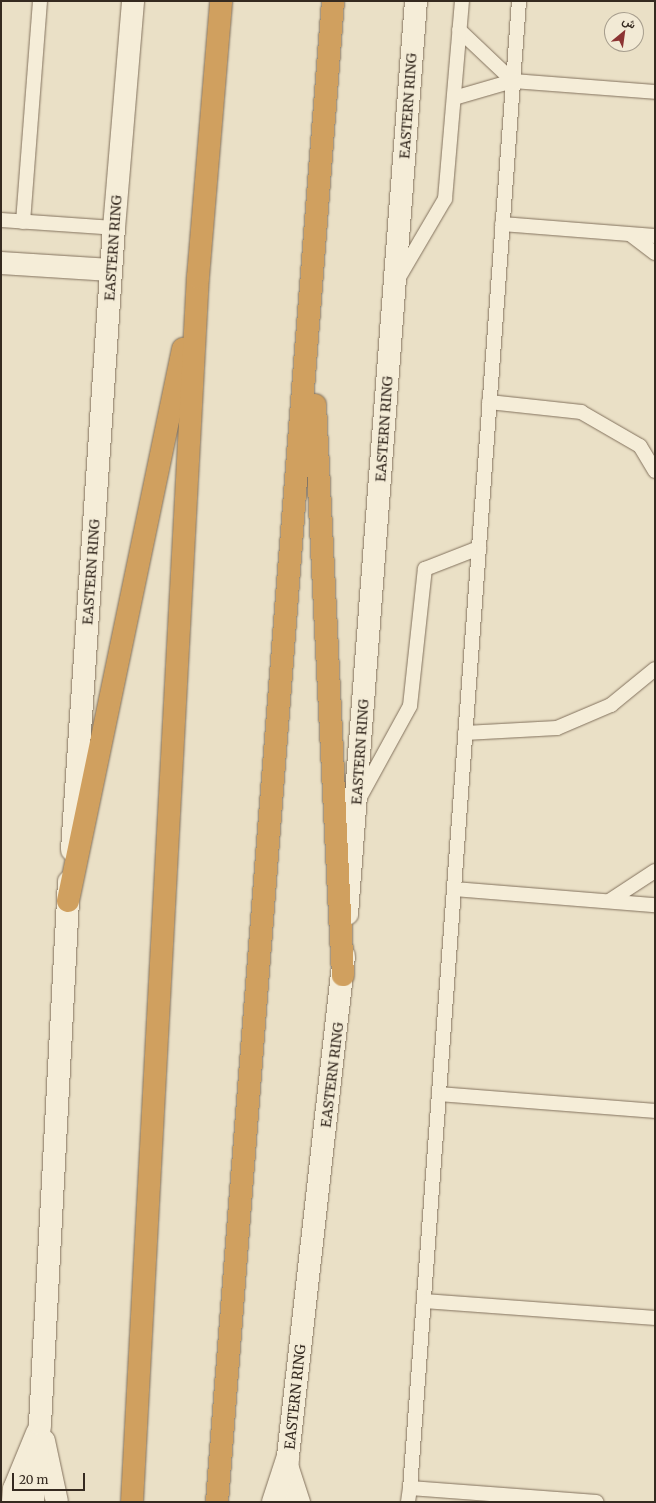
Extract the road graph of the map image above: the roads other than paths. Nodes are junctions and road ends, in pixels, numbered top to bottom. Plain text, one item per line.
1 (40, 1) edge
2 (132, 1) edge
3 (221, 1) edge
4 (333, 1) edge
5 (416, 1) edge
6 (462, 1) edge
7 (519, 1) edge
8 (459, 30) junction
9 (513, 81) junction
10 (655, 92) edge
11 (454, 98) junction
12 (1, 220) edge
13 (23, 222) junction
14 (502, 224) junction
15 (114, 228) junction
16 (630, 234) junction
17 (655, 236) edge
18 (655, 253) edge
19 (1, 263) edge
20 (111, 270) junction
21 (198, 277) junction
22 (395, 284) junction
23 (310, 314) junction
24 (489, 402) junction
25 (655, 471) edge
26 (479, 548) junction
27 (655, 668) edge
28 (465, 733) junction
29 (355, 807) junction
30 (655, 871) edge
31 (454, 889) junction
32 (68, 901) junction
33 (609, 901) junction
34 (655, 905) edge
35 (343, 975) junction
36 (439, 1094) junction
37 (655, 1111) edge
38 (424, 1301) junction
39 (655, 1318) edge
40 (40, 1424) junction
41 (288, 1456) junction
42 (410, 1488) junction
43 (13, 1502) edge
44 (33, 1502) edge
45 (57, 1502) edge
46 (132, 1502) edge
47 (216, 1502) edge
48 (273, 1502) edge
49 (286, 1502) edge
50 (303, 1502) edge
51 (408, 1502) edge
52 (596, 1502) edge

1 - 13 lane
2 - 15 street, EASTERN RING
3 - 21 highway
4 - 23 highway
5 - 22 street, EASTERN RING
6 - 8 lane
7 - 9 lane
8 - 9 lane
8 - 11 lane
9 - 10 lane
9 - 11 lane
9 - 14 lane
11 - 22 lane
12 - 13 lane
13 - 15 lane
14 - 16 lane
14 - 24 lane
15 - 20 street, EASTERN RING
16 - 17 lane
16 - 18 lane
19 - 20 street
20 - 32 street, EASTERN RING
21 - 32 highway
21 - 46 highway
22 - 29 street, EASTERN RING
23 - 35 highway
23 - 47 highway
24 - 25 lane
24 - 26 lane
26 - 28 lane
26 - 29 lane
27 - 28 lane
28 - 31 lane
29 - 35 street, EASTERN RING
30 - 33 lane
31 - 33 lane
31 - 36 lane
32 - 40 street, EASTERN RING
33 - 34 lane
35 - 41 street, EASTERN RING
36 - 37 lane
36 - 38 lane
38 - 39 lane
38 - 42 lane
40 - 43 street
40 - 44 street, EASTERN RING
40 - 45 street
41 - 48 street
41 - 49 street, EASTERN RING
41 - 50 lane
42 - 51 lane
42 - 52 lane

